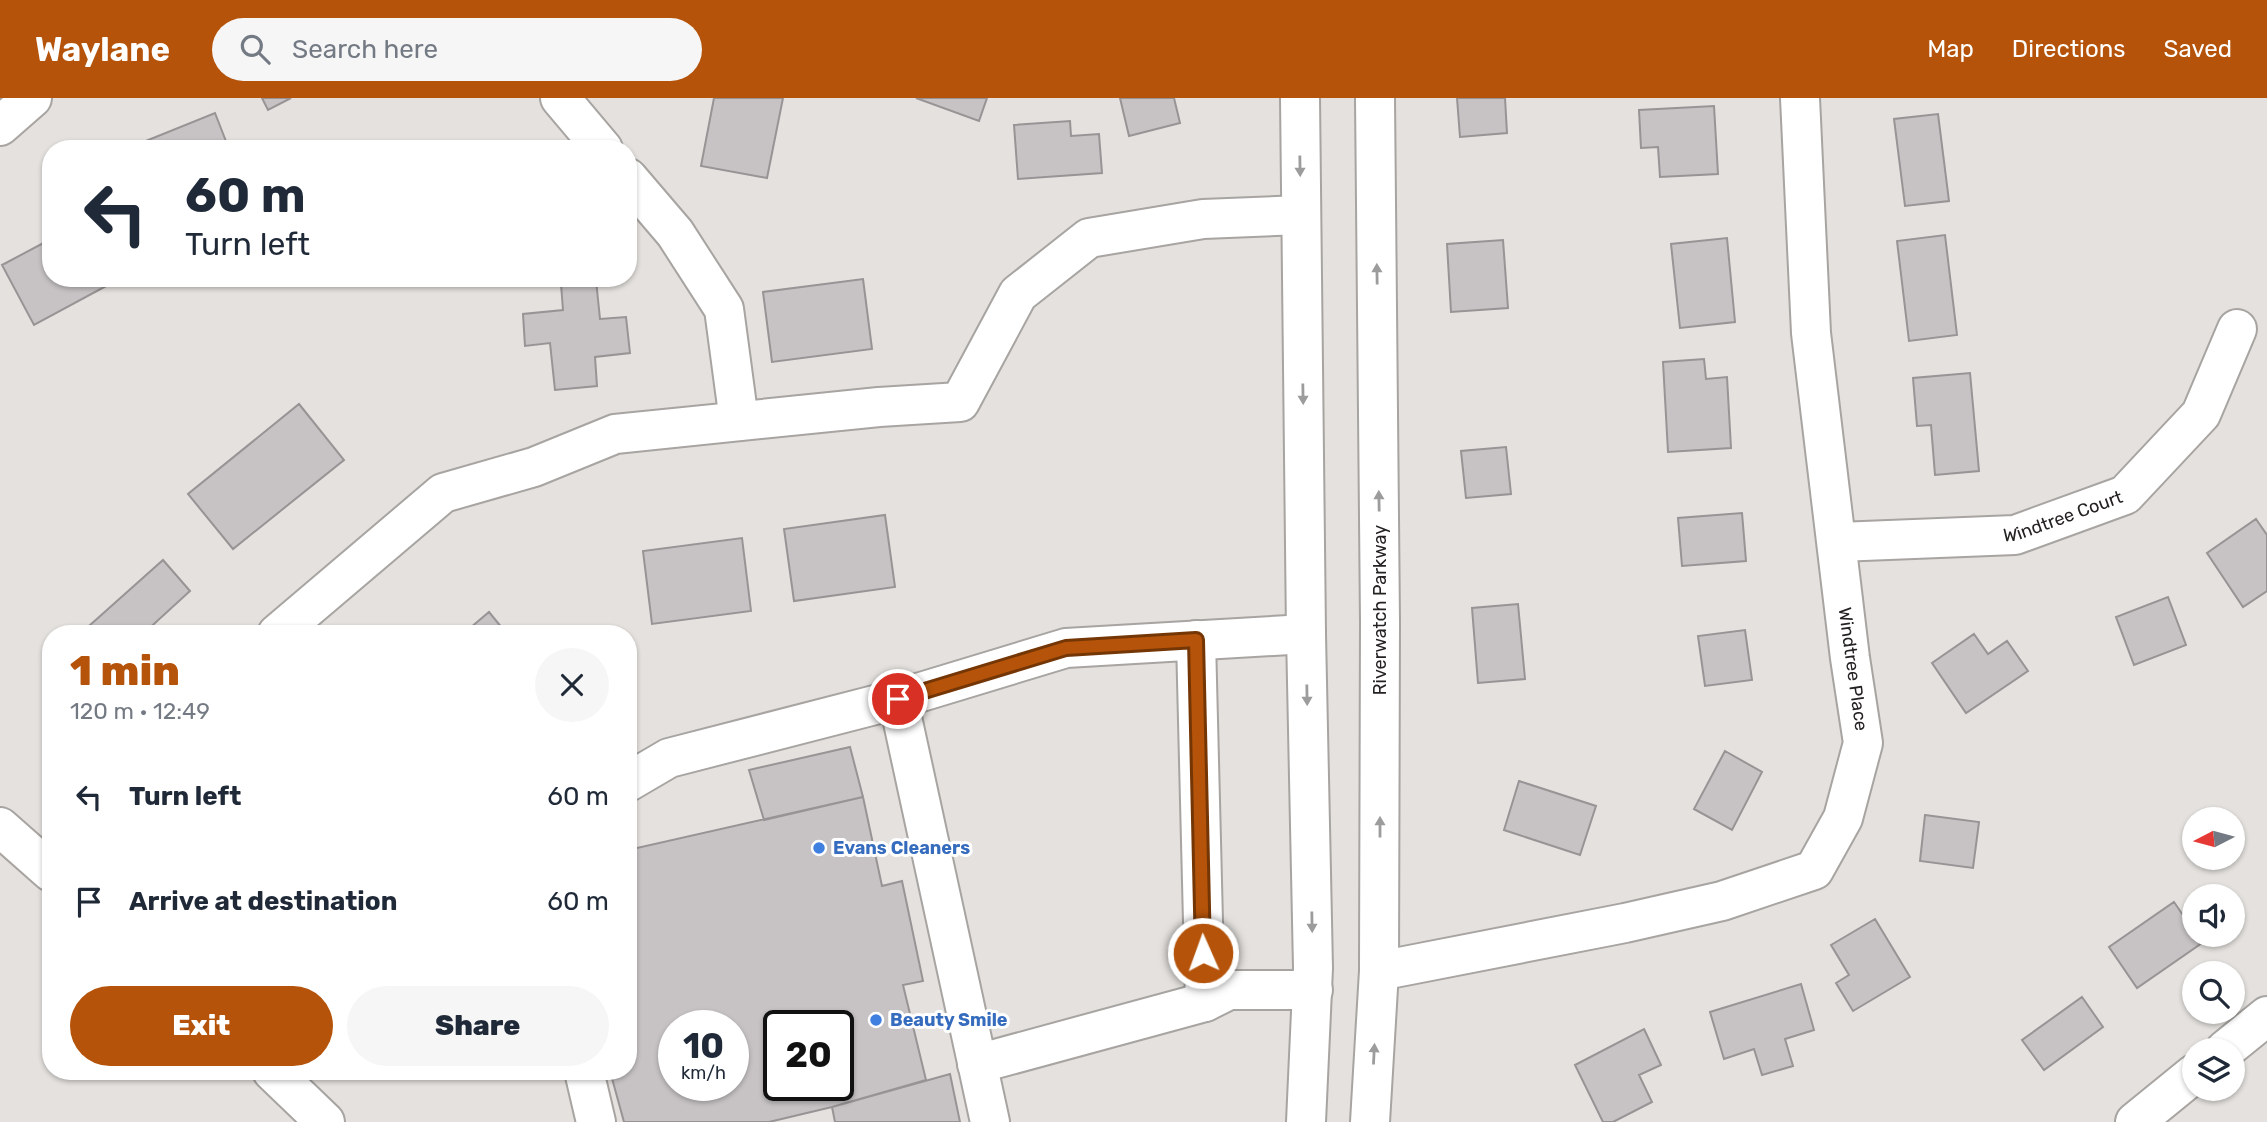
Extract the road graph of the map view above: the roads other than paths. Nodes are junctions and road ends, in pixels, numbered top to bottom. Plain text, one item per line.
1 (32, 98) edge
2 (560, 98) edge
3 (1300, 98) edge
4 (1375, 98) edge
5 (1800, 98) edge
6 (0, 126) edge
7 (595, 140) edge
8 (637, 189) edge
9 (1301, 215) junction
10 (2237, 329) dead end
11 (739, 421) junction
12 (1838, 542) junction
13 (287, 625) edge
14 (1306, 634) junction
15 (1196, 640) junction
16 (898, 699) junction
17 (637, 777) edge
18 (0, 827) edge
19 (42, 864) edge
20 (1379, 971) junction
21 (1313, 990) junction
22 (1205, 1002) junction
23 (2267, 1016) edge
24 (2240, 1038) edge
25 (977, 1064) junction
26 (281, 1080) edge
27 (586, 1080) edge
28 (2182, 1085) edge
29 (2142, 1120) edge
30 (325, 1122) edge
31 (596, 1122) edge
32 (990, 1122) edge
33 (1306, 1122) edge
34 (1370, 1122) edge

1 - 6 street
2 - 7 street
3 -> 9 street
20 -> 4 street, Riverwatch Parkway
5 - 12 street, Windtree Place
8 - 11 street
9 - 11 street
9 -> 14 street
10 - 12 street, Windtree Court
11 - 13 street
12 - 20 street, Windtree Place
14 - 15 street
14 -> 21 street
15 - 16 street
15 - 22 street
16 - 17 street
16 - 25 street
18 - 19 street
34 -> 20 street, Riverwatch Parkway
21 - 22 street
21 - 33 street
22 - 25 street
23 - 24 street
25 - 32 street
26 - 30 street
27 - 31 street
28 - 29 street

